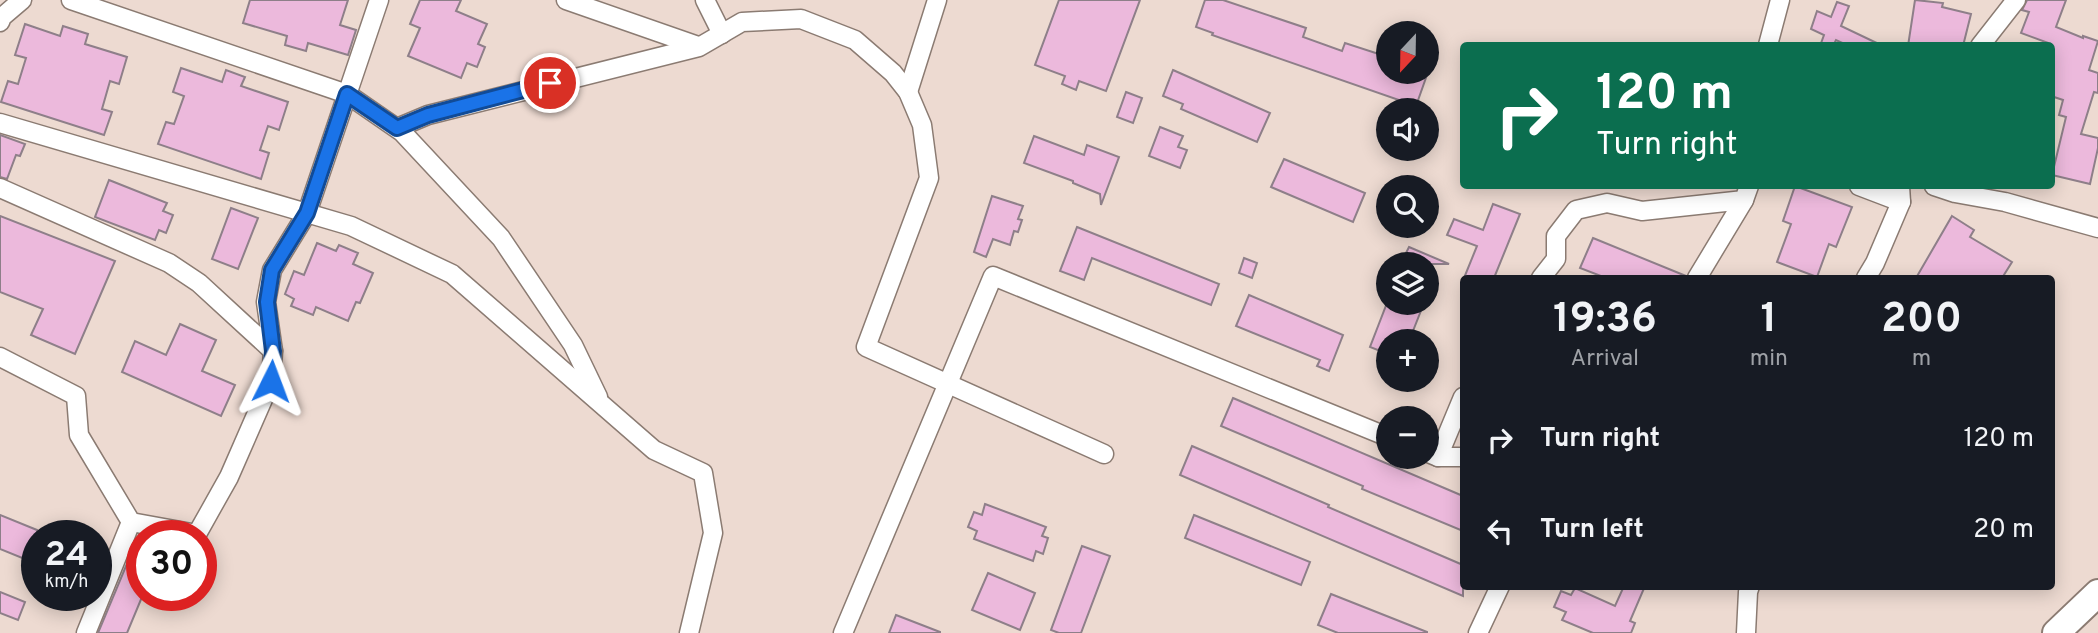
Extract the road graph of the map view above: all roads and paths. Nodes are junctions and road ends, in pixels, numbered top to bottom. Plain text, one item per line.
1 (22, 0) edge
2 (71, 0) edge
3 (379, 0) edge
4 (566, 0) edge
5 (705, 0) edge
6 (937, 0) edge
7 (1780, 0) edge
8 (2016, 0) edge
9 (0, 22) edge
10 (722, 34) junction
11 (1769, 42) edge
12 (1983, 42) edge
13 (699, 47) junction
14 (908, 92) junction
15 (347, 94) junction
16 (0, 123) edge
17 (397, 128) junction
18 (0, 188) edge
19 (1874, 189) edge
20 (1944, 189) edge
21 (1746, 193) edge
22 (1900, 194) edge
23 (307, 213) junction
24 (2098, 228) edge
25 (1543, 275) edge
26 (1698, 275) edge
27 (1868, 275) edge
28 (273, 351) junction
29 (0, 357) edge
30 (948, 384) junction
31 (1460, 403) edge
32 (602, 405) junction
33 (1376, 432) edge
34 (1439, 442) edge
35 (1104, 454) dead end
36 (1439, 455) edge
37 (1460, 457) edge
38 (130, 520) edge
39 (205, 520) edge
40 (126, 534) edge
41 (1498, 590) edge
42 (1749, 590) edge
43 (2098, 593) edge
44 (86, 633) edge
45 (689, 633) edge
46 (843, 633) edge
47 (1478, 633) edge
48 (1746, 633) edge
49 (2056, 633) edge

1 - 9 street
2 - 15 street
3 - 15 street
4 - 13 street
5 - 10 street
6 - 14 street
7 - 11 street
8 - 12 street
10 - 13 street
10 - 14 street
13 - 17 street
14 - 30 street
15 - 17 street
15 - 23 street
16 - 23 street
17 - 32 street
18 - 28 street
19 - 22 street
20 - 24 street
21 - 25 street
21 - 26 street
22 - 27 street
23 - 28 street
23 - 32 street
28 - 39 street
29 - 38 street
30 - 33 street
30 - 35 street
30 - 46 street
31 - 34 street
32 - 45 street
36 - 37 street
40 - 44 street
41 - 47 street
42 - 48 street
43 - 49 highway

